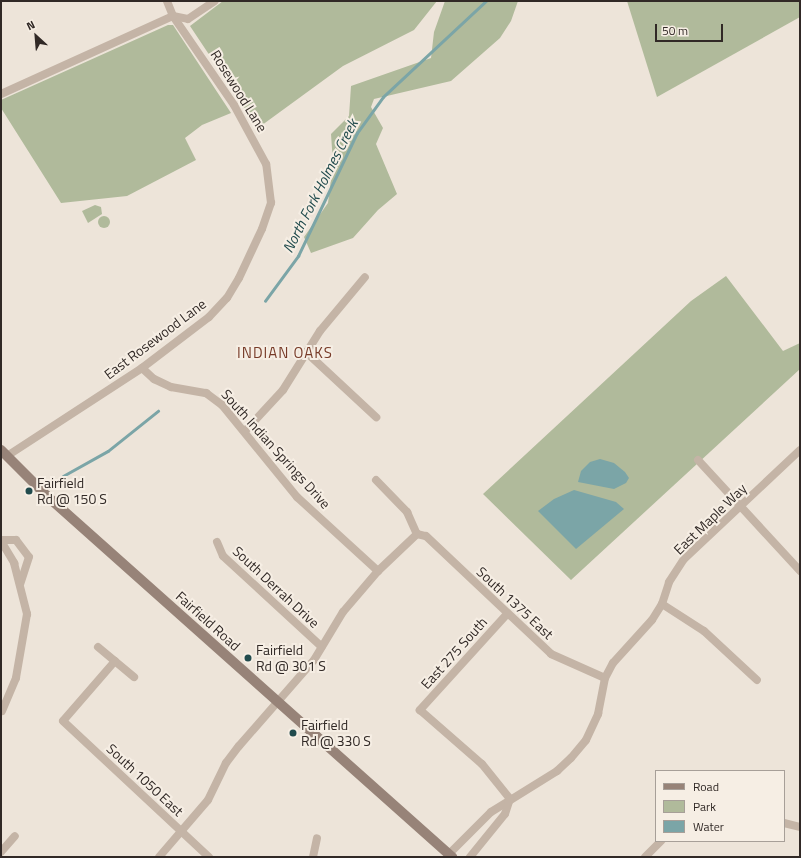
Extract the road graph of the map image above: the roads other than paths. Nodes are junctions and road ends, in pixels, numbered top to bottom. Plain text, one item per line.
1 (166, 1) edge
2 (215, 1) edge
3 (173, 16) junction
4 (1, 94) edge
5 (271, 202) joint
6 (365, 277) dead end
7 (306, 352) junction
8 (142, 368) junction
9 (376, 417) dead end
10 (245, 431) junction
11 (800, 450) edge
12 (3, 456) edge
13 (698, 460) dead end
14 (376, 480) dead end
15 (740, 507) junction
16 (417, 534) junction
17 (1, 541) edge
18 (217, 542) dead end
19 (800, 570) edge
20 (378, 571) junction
21 (20, 584) junction
22 (662, 604) junction
23 (507, 614) junction
24 (98, 647) dead end
25 (322, 648) junction
26 (115, 661) junction
27 (134, 677) dead end
28 (605, 678) junction
29 (757, 680) dead end
30 (277, 703) junction
31 (2, 711) edge
32 (510, 799) junction
33 (785, 823) edge
34 (800, 827) edge
35 (181, 831) junction
36 (15, 836) dead end
37 (317, 838) dead end
38 (660, 842) edge
39 (1, 852) edge
40 (451, 855) edge
41 (159, 857) edge
42 (209, 857) edge
43 (313, 857) edge
44 (470, 857) edge
45 (645, 857) edge

1 - 3 street, Rosewood Lane
2 - 3 street
3 - 4 street
3 - 5 street, Rosewood Lane
5 - 8 street, East Rosewood Lane
6 - 7 street
7 - 9 street
7 - 10 street
8 - 10 street, South Indian Springs Drive
8 - 12 street, East Rosewood Lane
10 - 20 street, South Indian Springs Drive
11 - 15 street, East Maple Way
12 - 30 street, Fairfield Road
13 - 15 street
14 - 16 street
15 - 19 street
15 - 22 street, East Maple Way
16 - 20 street
16 - 23 street, South 1375 East
17 - 21 street
17 - 21 street
18 - 25 street, South Derrah Drive
20 - 25 street
21 - 31 street
22 - 28 street, East Maple Way
22 - 29 street
23 - 28 street, South 1375 East
23 - 32 street, East 275 South
24 - 26 street
25 - 30 street
26 - 27 street
26 - 35 street, South 1050 East
28 - 32 street, East Maple Way
30 - 35 street
30 - 40 street, Fairfield Road
32 - 40 street, East Maple Way
32 - 44 street
33 - 34 street
35 - 41 street
35 - 42 street, South 1050 East
36 - 39 street
37 - 43 street
38 - 45 street

